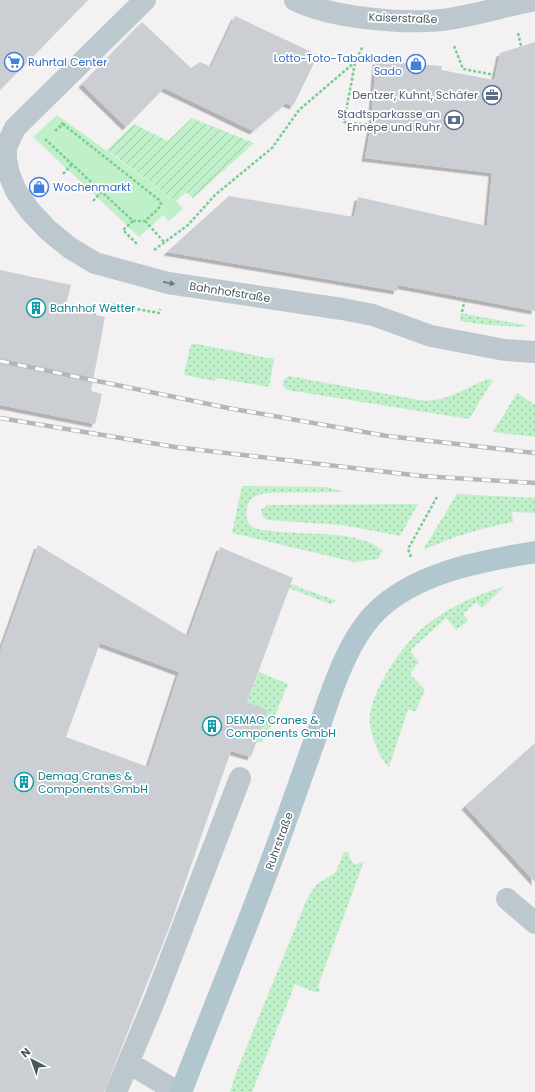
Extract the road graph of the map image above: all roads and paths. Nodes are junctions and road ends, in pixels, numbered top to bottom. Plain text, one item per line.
1 (145, 0) edge
2 (295, 0) edge
3 (535, 0) edge
4 (377, 18) junction
5 (443, 20) junction
6 (355, 62) junction
7 (495, 75) dead end
8 (40, 104) junction
9 (63, 124) junction
10 (371, 125) dead end
11 (72, 164) junction
12 (63, 174) dead end
13 (102, 191) junction
14 (93, 201) dead end
15 (133, 221) junction
16 (145, 221) junction
17 (165, 242) junction
18 (148, 254) junction
19 (132, 273) junction
20 (464, 298) dead end
21 (103, 303) dead end
22 (161, 304) dead end
23 (95, 311) dead end
24 (469, 313) dead end
25 (94, 315) dead end
26 (535, 352) edge
27 (437, 497) dead end
28 (408, 549) dead end
29 (535, 552) edge
30 (240, 778) dead end
31 (507, 899) dead end
32 (535, 923) edge
33 (129, 1063) junction
34 (116, 1092) edge
35 (177, 1092) edge
36 (182, 1092) edge

1 - 8 street
2 - 4 street, Kaiserstraße
3 - 5 street, Kaiserstraße
4 - 5 street, Kaiserstraße
4 - 6 path
5 - 7 path
6 - 10 path
6 - 17 path
8 - 9 path
8 - 19 street, Bahnhofstraße
9 - 11 path
9 - 16 path
11 - 12 path
11 - 13 path
13 - 14 path
13 - 15 path
15 - 16 path
15 - 18 path
16 - 17 path
17 - 18 path
18 - 19 path
19 -> 26 street, Bahnhofstraße
20 - 24 path
21 - 22 path
23 - 25 path
27 - 28 path
29 - 36 main road, Ruhrstraße
30 - 33 street
31 - 32 street
33 - 34 street
33 - 35 street

